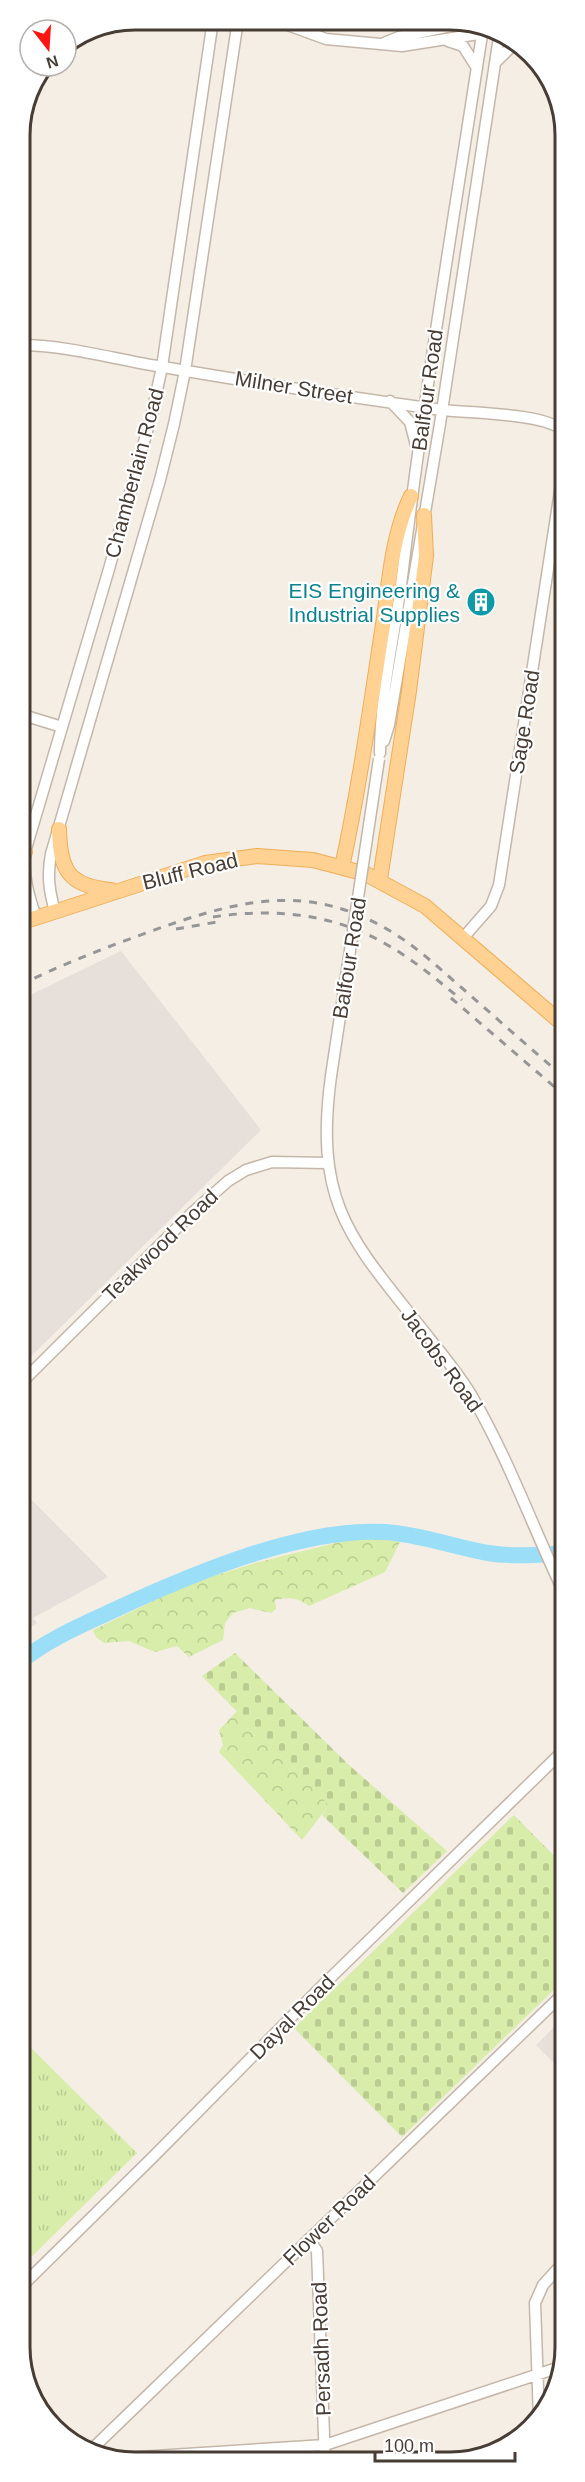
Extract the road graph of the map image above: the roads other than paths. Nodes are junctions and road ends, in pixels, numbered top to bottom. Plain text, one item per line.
1 (212, 30) edge
2 (236, 30) edge
3 (296, 30) edge
4 (432, 30) edge
5 (475, 33) edge
6 (485, 36) edge
7 (442, 40) junction
8 (498, 42) edge
9 (384, 43) junction
10 (509, 49) edge
11 (495, 63) junction
12 (477, 68) junction
13 (454, 213) junction
14 (472, 215) junction
15 (30, 345) edge
16 (162, 367) junction
17 (185, 371) junction
18 (390, 401) junction
19 (424, 406) junction
20 (441, 410) junction
21 (555, 424) edge
22 (417, 460) junction
23 (411, 496) junction
24 (424, 515) junction
25 (555, 524) edge
26 (30, 717) edge
27 (62, 727) junction
28 (380, 756) junction
29 (59, 829) junction
30 (30, 832) edge
31 (342, 867) junction
32 (380, 879) junction
33 (116, 890) junction
34 (30, 900) edge
35 (55, 911) junction
36 (36, 917) junction
37 (30, 919) edge
38 (463, 938) junction
39 (555, 1017) edge
40 (327, 1163) junction
41 (30, 1374) edge
42 (555, 1571) edge
43 (555, 1759) edge
44 (555, 2003) edge
45 (309, 2239) junction
46 (555, 2272) edge
47 (30, 2278) edge
48 (552, 2370) edge
49 (537, 2375) junction
50 (538, 2404) edge
51 (97, 2444) edge
52 (325, 2445) junction
53 (217, 2452) edge
54 (325, 2452) edge

1 - 16 street, Chamberlain Road
2 - 17 street, Chamberlain Road
3 - 9 street
4 - 9 street
5 - 7 street
6 - 12 street, Balfour Road
7 - 9 street
7 - 12 street
8 - 11 street, Balfour Road
10 - 11 street
11 - 14 street, Balfour Road
12 - 13 street, Balfour Road
13 - 14 street
13 - 19 street, Balfour Road
14 - 20 street, Balfour Road
15 - 16 street, Milner Street
16 - 17 street, Milner Street
16 - 27 street, Chamberlain Road
17 - 18 street, Milner Street
17 - 29 street, Chamberlain Road
18 - 19 street, Milner Street
18 - 22 street
19 - 20 street, Milner Street
19 - 22 street, Balfour Road
20 - 21 street, Milner Street
20 - 24 street, Balfour Road
22 - 23 street, Balfour Road
23 - 28 street, Balfour Road
23 - 31 main road
24 - 28 street, Balfour Road
24 - 32 main road
25 - 38 street, Sage Road
26 - 27 street
27 - 30 street, Chamberlain Road
28 - 40 street, Balfour Road, bridge
29 - 33 main road
29 - 35 street, Chamberlain Road
31 - 32 main road, Bluff Road
31 - 33 main road, Bluff Road
32 - 38 main road, Bluff Road
33 - 35 main road, Bluff Road
34 - 36 street, Chamberlain Road
35 - 36 main road, Bluff Road
36 - 37 main road, Bluff Road
38 - 39 main road, Bluff Road
40 - 41 street, Teakwood Road
40 - 42 street, Jacobs Road
43 - 47 street, Dayal Road
44 - 45 street, Flower Road
45 - 51 street, Flower Road
45 - 52 street, Persadh Road
46 - 49 street
48 - 49 street
49 - 50 street
49 - 52 street
52 - 53 street
52 - 54 street, Persadh Road

